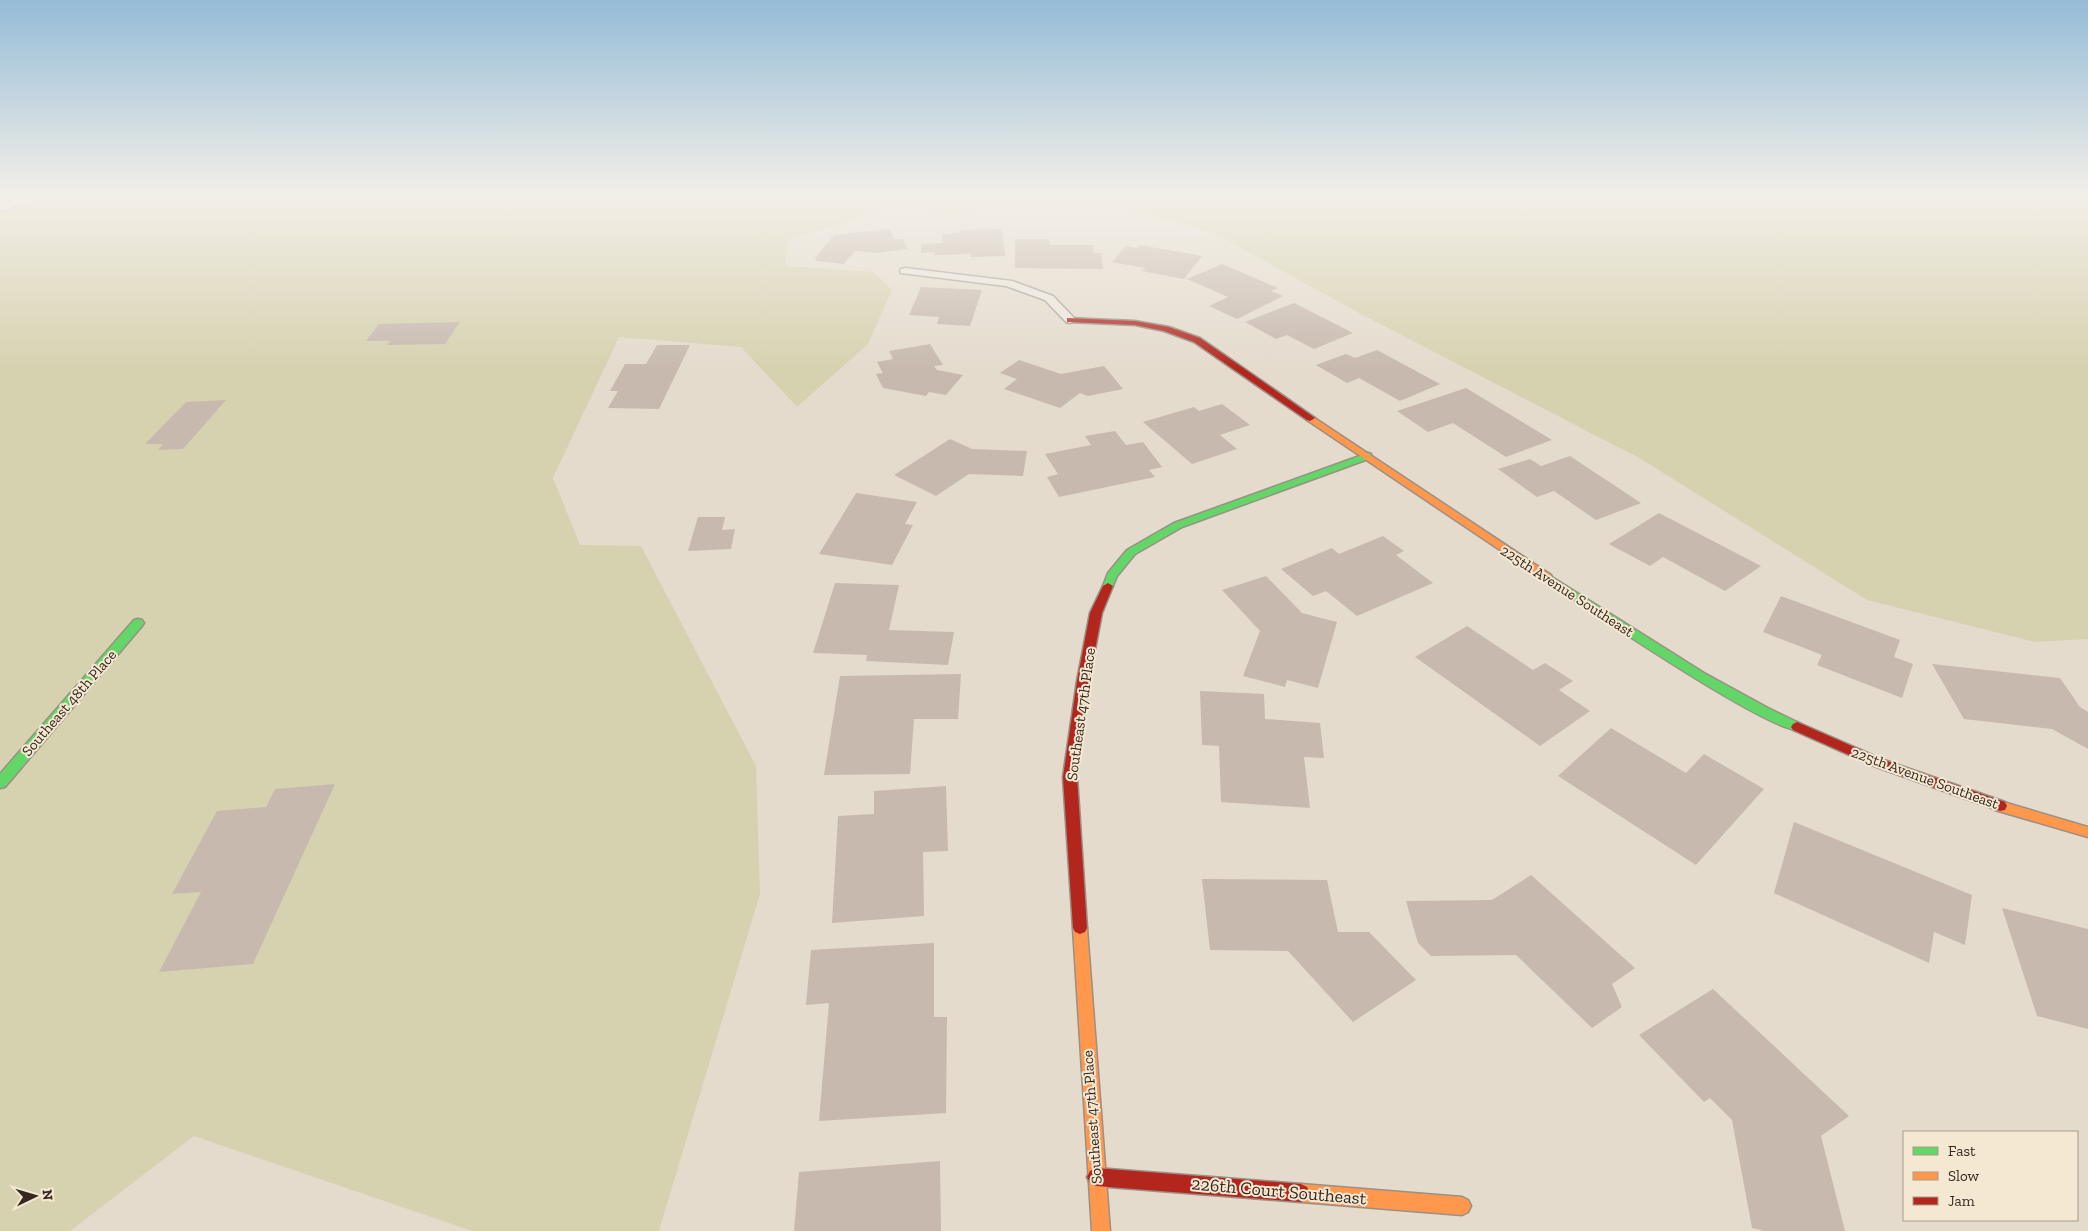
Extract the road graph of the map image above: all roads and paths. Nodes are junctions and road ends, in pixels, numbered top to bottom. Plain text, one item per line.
1 (905, 272) dead end
2 (1070, 320) joint
3 (1368, 456) junction
4 (138, 623) dead end
5 (0, 783) edge
6 (2088, 832) edge
7 (1096, 1177) junction
8 (1462, 1206) dead end
9 (1101, 1231) edge

1 - 2 lane
2 - 3 street, 225th Avenue Southeast
3 - 6 street, 225th Avenue Southeast
3 - 7 street, Southeast 47th Place
4 - 5 street, Southeast 48th Place
7 - 8 street, 226th Court Southeast
7 - 9 street, Southeast 47th Place

